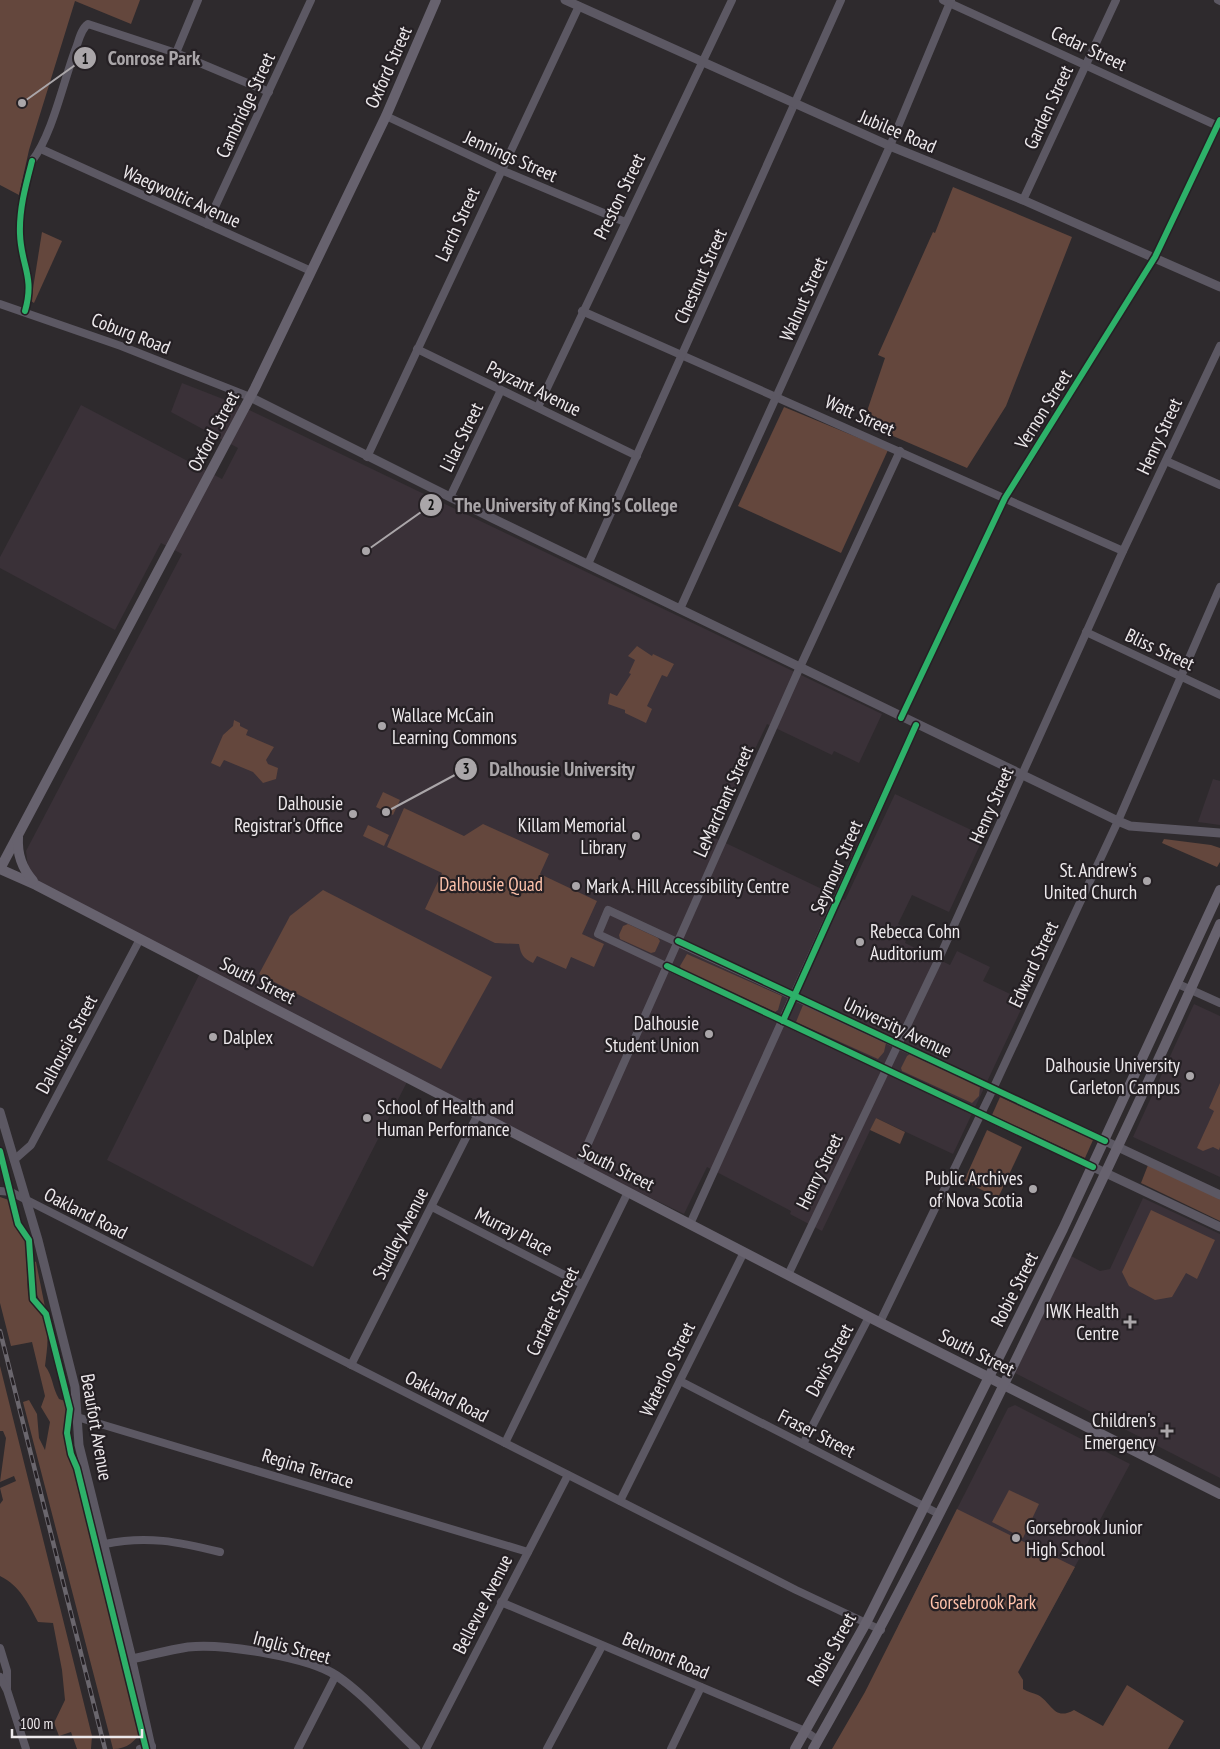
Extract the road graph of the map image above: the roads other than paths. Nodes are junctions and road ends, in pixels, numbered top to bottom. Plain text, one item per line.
1 (198, 0) edge
2 (311, 0) edge
3 (436, 0) edge
4 (565, 0) edge
5 (732, 0) edge
6 (841, 0) edge
7 (1116, 0) edge
8 (948, 1) edge
9 (578, 6) junction
10 (176, 53) junction
11 (701, 63) junction
12 (1086, 64) junction
13 (269, 92) junction
14 (795, 105) junction
15 (386, 116) junction
16 (1219, 124) edge
17 (890, 146) junction
18 (41, 149) junction
19 (32, 161) dead end
20 (501, 170) junction
21 (1022, 200) junction
22 (625, 222) junction
23 (207, 224) junction
24 (1155, 258) junction
25 (311, 271) junction
26 (1220, 287) edge
27 (0, 304) edge
28 (582, 311) junction
29 (1220, 346) edge
30 (417, 349) junction
31 (682, 355) junction
32 (501, 390) junction
33 (776, 396) junction
34 (250, 397) junction
35 (538, 407) junction
36 (900, 451) junction
37 (637, 456) junction
38 (367, 457) junction
39 (1166, 461) junction
40 (1220, 485) edge
41 (450, 497) junction
42 (1005, 498) junction
43 (1123, 551) junction
44 (588, 564) junction
45 (1220, 587) edge
46 (680, 609) junction
47 (1086, 632) junction
48 (800, 667) junction
49 (1179, 677) junction
50 (1220, 695) edge
51 (901, 718) junction
52 (916, 725) junction
53 (1022, 776) junction
54 (1118, 821) junction
55 (1220, 833) edge
56 (19, 834) junction
57 (0, 869) edge
58 (36, 885) junction
59 (1220, 890) edge
60 (1220, 924) edge
61 (140, 939) junction
62 (678, 941) junction
63 (667, 966) junction
64 (1178, 984) junction
65 (1191, 990) junction
66 (795, 995) junction
67 (1220, 1003) edge
68 (783, 1021) junction
69 (899, 1044) junction
70 (886, 1069) junction
71 (993, 1089) junction
72 (0, 1112) edge
73 (478, 1114) junction
74 (981, 1114) junction
75 (1105, 1141) junction
76 (1119, 1148) junction
77 (14, 1160) junction
78 (578, 1166) junction
79 (1093, 1167) junction
80 (1106, 1173) junction
81 (0, 1191) edge
82 (628, 1192) junction
83 (1220, 1195) edge
84 (26, 1201) junction
85 (432, 1207) junction
86 (690, 1224) junction
87 (1220, 1227) edge
88 (744, 1252) junction
89 (788, 1275) junction
90 (582, 1284) junction
91 (869, 1317) junction
92 (880, 1322) junction
93 (351, 1365) junction
94 (989, 1378) junction
95 (680, 1381) junction
96 (1004, 1386) junction
97 (78, 1417) junction
98 (504, 1444) junction
99 (803, 1444) junction
100 (568, 1475) junction
101 (1220, 1494) edge
102 (620, 1501) junction
103 (925, 1507) junction
104 (939, 1514) junction
105 (105, 1544) junction
106 (220, 1552) dead end
107 (528, 1552) junction
108 (501, 1602) junction
109 (866, 1623) junction
110 (881, 1630) junction
111 (602, 1646) junction
112 (0, 1648) edge
113 (132, 1659) junction
114 (336, 1675) junction
115 (0, 1677) edge
116 (701, 1687) junction
117 (7, 1690) junction
118 (805, 1731) junction
119 (816, 1745) edge
120 (152, 1748) edge
121 (26, 1749) edge
122 (140, 1749) edge
123 (298, 1749) edge
124 (416, 1749) edge
125 (426, 1749) edge
126 (547, 1749) edge
127 (671, 1749) edge
128 (796, 1749) edge

1 - 10 street
2 - 13 street, Cambridge Street
3 - 15 main road, Oxford Street
4 - 9 street, Jubilee Road
5 - 11 street, Preston Street
6 - 14 street, Chestnut Street
7 - 12 street, Garden Street
8 - 12 street, Cedar Street
8 - 17 street, Walnut Street
9 - 11 street, Jubilee Road
9 - 20 street, Larch Street
10 - 13 street
10 - 18 street
11 - 14 street, Jubilee Road
11 - 22 street, Preston Street
12 - 16 street, Cedar Street
12 - 21 street, Garden Street
13 - 23 street, Cambridge Street
14 - 17 street, Jubilee Road
14 - 31 street, Chestnut Street
15 - 20 street, Jennings Street
15 - 25 main road, Oxford Street
16 - 24 street, Vernon Street
17 - 21 street, Jubilee Road
17 - 33 street, Walnut Street
18 - 19 street
18 - 23 street, Waegwoltic Avenue
20 - 22 street, Jennings Street
20 - 30 street, Larch Street
21 - 24 street, Jubilee Road
22 - 28 street, Preston Street
23 - 25 street, Waegwoltic Avenue
24 - 26 street, Jubilee Road
24 - 42 street, Vernon Street
25 - 34 main road, Oxford Street
27 - 34 street, Coburg Road
28 - 31 street, Watt Street
28 - 35 street, Preston Street
29 - 39 street, Henry Street
30 - 32 street, Payzant Avenue
30 - 38 street, Larch Street
31 - 33 street, Watt Street
31 - 37 street, Chestnut Street
32 - 35 street, Payzant Avenue
32 - 41 street, Lilac Street
33 - 36 street, Watt Street
33 - 46 street, Walnut Street
34 - 38 street
34 - 56 main road, Oxford Street
35 - 37 street, Payzant Avenue
36 - 42 street, Watt Street
36 - 48 street, LeMarchant Street
37 - 44 street, Chestnut Street
38 - 41 street
39 - 40 street
39 - 43 street, Henry Street
41 - 44 street
42 - 43 street, Watt Street
42 - 51 street, Vernon Street
43 - 47 street, Henry Street
44 - 46 street
45 - 49 street, Edward Street
46 - 48 street
47 - 49 street, Bliss Street
47 - 53 street, Henry Street
48 - 51 street
48 - 62 street, LeMarchant Street
49 - 50 street, Bliss Street
49 - 54 street, Edward Street
51 - 52 street
52 - 53 street
52 - 66 street, Seymour Street
53 - 54 street
53 - 69 street, Henry Street
54 - 55 street
54 - 71 street, Edward Street
56 - 57 main road, Oxford Street
56 - 58 main road
57 - 58 main road, South Street
58 - 61 main road, South Street
59 - 64 main road, Robie Street
60 - 65 main road, Robie Street
61 - 73 main road, South Street
61 - 77 street, Dalhousie Street
62 - 63 street, LeMarchant Street
62 - 63 street, University Avenue
62 - 66 street, University Avenue
63 - 68 street, University Avenue
63 - 78 street, LeMarchant Street
64 - 65 street
64 - 75 main road, Robie Street
65 - 67 street
65 - 76 main road, Robie Street
66 - 68 street, Seymour Street
66 - 69 street, University Avenue
68 - 70 street, University Avenue
68 - 86 street, Seymour Street
69 - 70 street, Henry Street
69 - 71 street, University Avenue
70 - 74 street, University Avenue
70 - 89 street, Henry Street
71 - 74 street, Edward Street
71 - 75 street, University Avenue
72 - 77 street, Beaufort Avenue
73 - 78 main road, South Street
73 - 85 street, Studley Avenue
74 - 79 street, University Avenue
74 - 92 street, Edward Street
75 - 76 street, University Avenue
75 - 79 main road, Robie Street
76 - 80 main road, Robie Street
76 - 83 street, University Avenue
77 - 84 street, Beaufort Avenue
78 - 82 main road, South Street
79 - 80 street, University Avenue
79 - 94 main road, Robie Street
80 - 87 street, University Avenue
80 - 96 main road, Robie Street
81 - 84 street, Oakland Road
82 - 86 main road, South Street
82 - 90 street, Cartaret Street
84 - 93 street, Oakland Road
84 - 97 street, Beaufort Avenue
85 - 90 street, Murray Place
85 - 93 street, Studley Avenue
86 - 88 main road, South Street
88 - 89 main road, South Street
88 - 95 street, Waterloo Street
89 - 91 main road, South Street
90 - 98 street, Cartaret Street
91 - 92 main road, South Street
91 - 99 street, Davis Street
92 - 94 main road, South Street
93 - 98 street, Oakland Road
94 - 96 main road, South Street
94 - 103 main road, Robie Street
95 - 99 street, Fraser Street
95 - 102 street, Waterloo Street
96 - 101 main road, South Street
96 - 104 main road, Robie Street
97 - 105 street, Beaufort Avenue
97 - 107 street, Regina Terrace
98 - 100 street, Oakland Road
99 - 103 street, Fraser Street
100 - 102 street, Oakland Road
100 - 107 street, Bellevue Avenue
102 - 109 street, Oakland Road
103 - 104 street, Fraser Street
103 - 109 main road, Robie Street
104 - 110 main road, Robie Street
105 - 106 street
105 - 113 street, Beaufort Avenue
107 - 108 street, Bellevue Avenue
108 - 111 street, Belmont Road
108 - 125 street, Bellevue Avenue
109 - 110 street, Oakland Road
109 - 118 main road, Robie Street
110 - 119 main road, Robie Street
111 - 116 street, Belmont Road
111 - 126 street
112 - 117 street
113 - 114 street, Inglis Street
113 - 120 street, Beaufort Avenue
114 - 123 street
114 - 124 street, Inglis Street
115 - 117 street
116 - 118 street, Belmont Road
116 - 127 street
117 - 121 street
118 - 119 street, Belmont Road
118 - 128 main road, Robie Street
120 - 122 street

